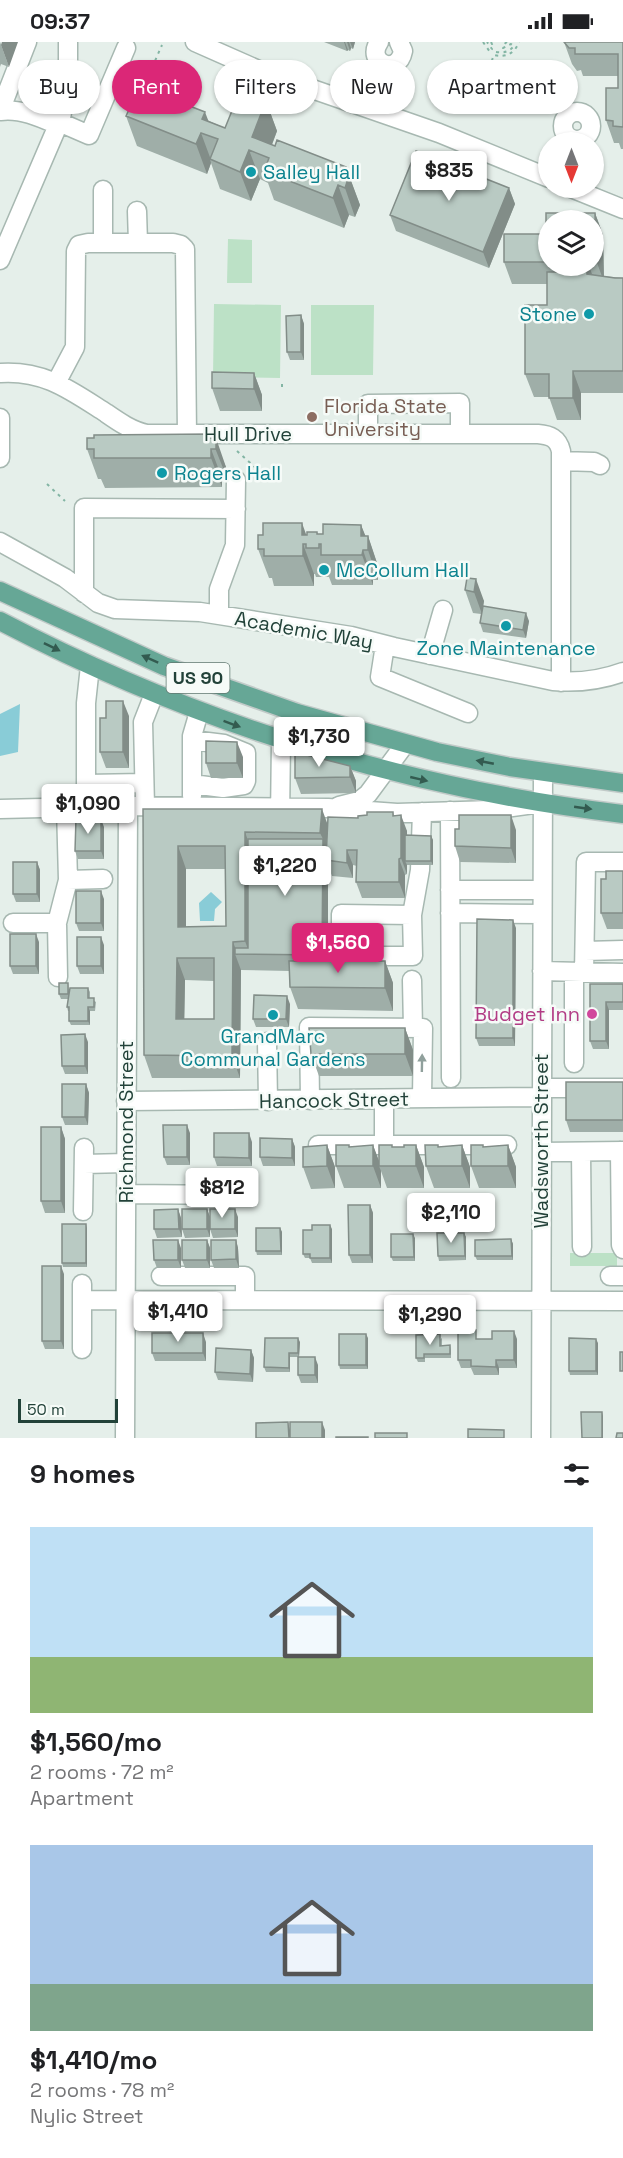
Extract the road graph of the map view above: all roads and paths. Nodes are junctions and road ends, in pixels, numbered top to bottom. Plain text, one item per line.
1 (27, 42) edge
2 (68, 42) edge
3 (195, 42) edge
4 (379, 42) edge
5 (399, 42) edge
6 (507, 42) edge
7 (519, 42) edge
8 (162, 45) dead end
9 (126, 48) dead end
10 (496, 52) dead end
11 (155, 60) edge
12 (379, 60) edge
13 (400, 60) edge
14 (492, 60) edge
15 (330, 95) edge
16 (0, 111) edge
17 (387, 114) edge
18 (59, 124) junction
19 (538, 174) edge
20 (103, 190) dead end
21 (598, 198) edge
22 (623, 208) edge
23 (137, 211) dead end
24 (103, 243) junction
25 (138, 243) junction
26 (0, 260) edge
27 (0, 373) edge
28 (56, 383) junction
29 (282, 384) dead end
30 (282, 392) dead end
31 (0, 418) edge
32 (187, 434) junction
33 (368, 434) junction
34 (460, 434) junction
35 (236, 450) dead end
36 (0, 458) edge
37 (561, 467) junction
38 (600, 469) dead end
39 (236, 480) dead end
40 (269, 480) dead end
41 (47, 484) dead end
42 (65, 501) dead end
43 (236, 509) junction
44 (0, 542) edge
45 (0, 591) edge
46 (84, 593) junction
47 (443, 610) dead end
48 (219, 615) junction
49 (0, 621) edge
50 (385, 645) junction
51 (430, 655) junction
52 (90, 666) junction
53 (623, 672) edge
54 (561, 682) junction
55 (154, 694) junction
56 (199, 712) junction
57 (468, 713) dead end
58 (192, 740) junction
59 (281, 740) junction
60 (405, 744) junction
61 (386, 771) junction
62 (543, 772) junction
63 (144, 783) junction
64 (623, 783) edge
65 (86, 784) junction
66 (192, 784) junction
67 (543, 803) junction
68 (136, 806) junction
69 (66, 807) junction
70 (86, 807) junction
71 (192, 807) junction
72 (280, 808) junction
73 (328, 808) junction
74 (0, 809) edge
75 (450, 811) junction
76 (422, 812) junction
77 (397, 813) junction
78 (623, 814) edge
79 (280, 831) edge
80 (623, 862) edge
81 (103, 879) dead end
82 (68, 880) junction
83 (450, 890) junction
84 (542, 890) junction
85 (450, 913) junction
86 (542, 914) junction
87 (412, 915) junction
88 (13, 923) dead end
89 (57, 923) junction
90 (623, 950) edge
91 (585, 951) junction
92 (542, 971) junction
93 (579, 972) junction
94 (623, 972) edge
95 (58, 977) dead end
96 (412, 980) dead end
97 (413, 1028) junction
98 (267, 1042) dead end
99 (574, 1064) dead end
100 (451, 1078) dead end
101 (623, 1088) edge
102 (542, 1093) junction
103 (422, 1098) junction
104 (384, 1099) junction
105 (310, 1100) junction
106 (126, 1101) junction
107 (268, 1101) junction
108 (318, 1145) edge
109 (384, 1145) junction
110 (507, 1145) edge
111 (621, 1151) edge
112 (542, 1152) junction
113 (581, 1152) junction
114 (126, 1163) junction
115 (126, 1194) junction
116 (239, 1195) dead end
117 (83, 1211) dead end
118 (582, 1247) dead end
119 (623, 1249) edge
120 (161, 1276) dead end
121 (182, 1276) junction
122 (126, 1299) junction
123 (182, 1299) junction
124 (245, 1299) junction
125 (541, 1300) junction
126 (623, 1301) edge
127 (82, 1349) dead end
128 (125, 1438) edge
129 (541, 1438) edge

1 - 16 street
2 - 18 street
3 - 15 street
4 - 12 street
5 - 13 street
6 - 10 path
7 - 14 path
8 - 11 path
9 - 18 street
16 - 18 street
17 - 19 street
18 - 26 street
20 - 24 street
21 - 22 street
23 - 25 street
24 - 25 street
24 - 28 street
25 - 32 street
27 - 28 street, Hull Drive
28 - 32 street, Hull Drive
29 - 30 path
31 - 36 street
32 - 33 street, Hull Drive
33 - 34 street, Hull Drive
33 - 34 street
34 - 37 street, Hull Drive
35 - 40 path
37 - 38 street
37 - 54 street, Hull Drive
39 - 43 street
41 - 42 path
43 - 46 street
43 - 48 street
44 - 46 street, Academic Way
60 -> 45 main road, US 90
46 - 48 street, Academic Way
47 - 51 street
48 - 50 street, Academic Way
49 -> 52 main road, US 90
50 - 51 street, Academic Way
50 - 57 street
51 - 54 street, Academic Way
52 - 55 main road, US 90
52 - 65 street
53 - 54 street, Academic Way
55 - 56 main road, US 90
55 - 63 street, Richmond Street
56 - 58 street
56 -> 59 main road, US 90
58 - 66 street
58 - 66 street
59 - 61 main road, US 90
59 - 72 street
60 - 61 street
62 -> 60 main road, US 90
61 -> 67 main road, US 90
61 - 73 street
61 - 77 street
62 - 64 main road, US 90
62 - 67 street, Wadsworth Street
63 - 65 street
63 - 68 street, Richmond Street
65 - 70 street
66 - 71 street
67 - 75 street
67 -> 78 main road, US 90
67 - 84 street, Wadsworth Street
68 - 70 street
68 - 71 street
68 - 106 street, Richmond Street
69 - 70 street
69 - 74 street
69 - 82 street
71 - 72 street
72 - 73 street
72 - 79 street
73 - 77 street
75 - 76 street
75 - 83 street
76 - 77 street
76 - 87 street
80 - 91 street
81 - 82 street
82 - 89 street
83 - 84 street
83 - 85 street
84 - 86 street, Wadsworth Street
85 - 86 street
85 - 100 street
86 - 92 street, Wadsworth Street
87 - 87 street
88 - 89 street
89 - 95 street
90 - 91 street
91 - 93 street
92 - 93 street
92 - 102 street, Wadsworth Street
93 - 94 street
93 - 99 street
96 - 97 street
103 -> 97 street
97 - 105 street
98 - 107 street
101 - 102 street, Hancock Street
102 - 103 street, Hancock Street
102 - 112 street, Wadsworth Street
103 - 104 street, Hancock Street
104 - 105 street, Hancock Street
104 - 109 street
105 - 107 street, Hancock Street
106 - 107 street, Hancock Street
106 - 114 street, Richmond Street
108 - 109 street
109 - 110 street
111 - 113 street
111 - 119 street
112 - 113 street
112 - 125 street, Wadsworth Street
113 - 118 street
114 - 115 street, Richmond Street
114 - 117 street
115 - 116 street
115 - 122 street, Richmond Street
120 - 121 street
121 - 123 street
121 - 124 street
122 - 123 street
122 - 127 street
122 - 128 street, Richmond Street
123 - 124 street
124 - 125 street
125 - 126 street
125 - 129 street, Wadsworth Street

